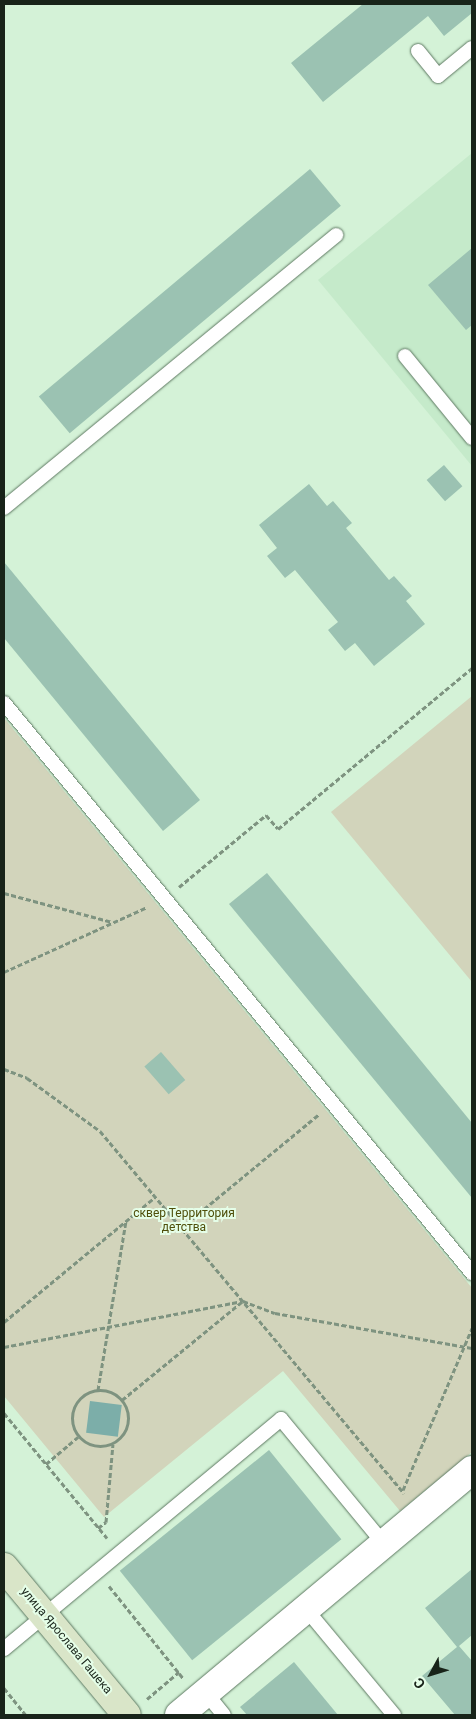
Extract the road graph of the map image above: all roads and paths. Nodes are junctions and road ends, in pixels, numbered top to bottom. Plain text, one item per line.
1 (472, 48) edge
2 (418, 52) dead end
3 (336, 235) dead end
4 (405, 356) dead end
5 (472, 438) edge
6 (4, 508) edge
7 (472, 668) edge
8 (4, 703) edge
9 (4, 893) edge
10 (164, 900) junction
11 (113, 923) junction
12 (4, 972) edge
13 (4, 1070) edge
14 (332, 1103) junction
15 (155, 1197) junction
16 (126, 1221) junction
17 (181, 1228) junction
18 (472, 1273) edge
19 (243, 1301) junction
20 (4, 1322) edge
21 (108, 1325) junction
22 (472, 1328) edge
23 (464, 1344) junction
24 (4, 1347) edge
25 (472, 1348) edge
26 (98, 1390) junction
27 (122, 1400) junction
28 (4, 1413) edge
29 (78, 1437) junction
30 (113, 1443) junction
31 (46, 1464) junction
32 (472, 1470) edge
33 (402, 1490) junction
34 (421, 1512) junction
35 (98, 1528) junction
36 (384, 1544) junction
37 (119, 1552) junction
38 (4, 1567) edge
39 (97, 1571) junction
40 (306, 1609) junction
41 (44, 1614) junction
42 (4, 1649) edge
43 (179, 1672) junction
44 (4, 1688) edge
45 (203, 1695) junction
46 (26, 1715) edge
47 (127, 1715) edge
48 (179, 1715) edge
49 (224, 1715) edge
50 (394, 1715) edge

1 - 2 lane
3 - 6 lane
4 - 5 lane
7 - 10 path
8 - 10 lane
9 - 11 path
10 - 11 path
10 - 14 lane
11 - 12 path
13 - 15 path
14 - 17 path
14 - 18 lane
15 - 16 path
15 - 17 path
16 - 20 path
16 - 21 path
17 - 19 path
19 - 21 path
19 - 23 path
19 - 27 path
19 - 33 path
21 - 24 path
21 - 26 path
22 - 23 path
23 - 25 path
23 - 33 path
26 - 27 path
26 - 29 path
27 - 30 path
28 - 31 path
29 - 30 path
29 - 31 path
30 - 35 path
31 - 35 path
32 - 34 street
33 - 34 path
34 - 36 street
35 - 37 path
36 - 37 lane
36 - 40 street
37 - 39 lane
38 - 41 main road, улица Ярослава Гашека
39 - 41 lane
39 - 43 path
40 - 45 street
40 - 50 lane
41 - 42 lane
41 - 47 main road, улица Ярослава Гашека
43 - 45 path
43 - 47 path
44 - 46 path
45 - 48 street
45 - 49 lane

